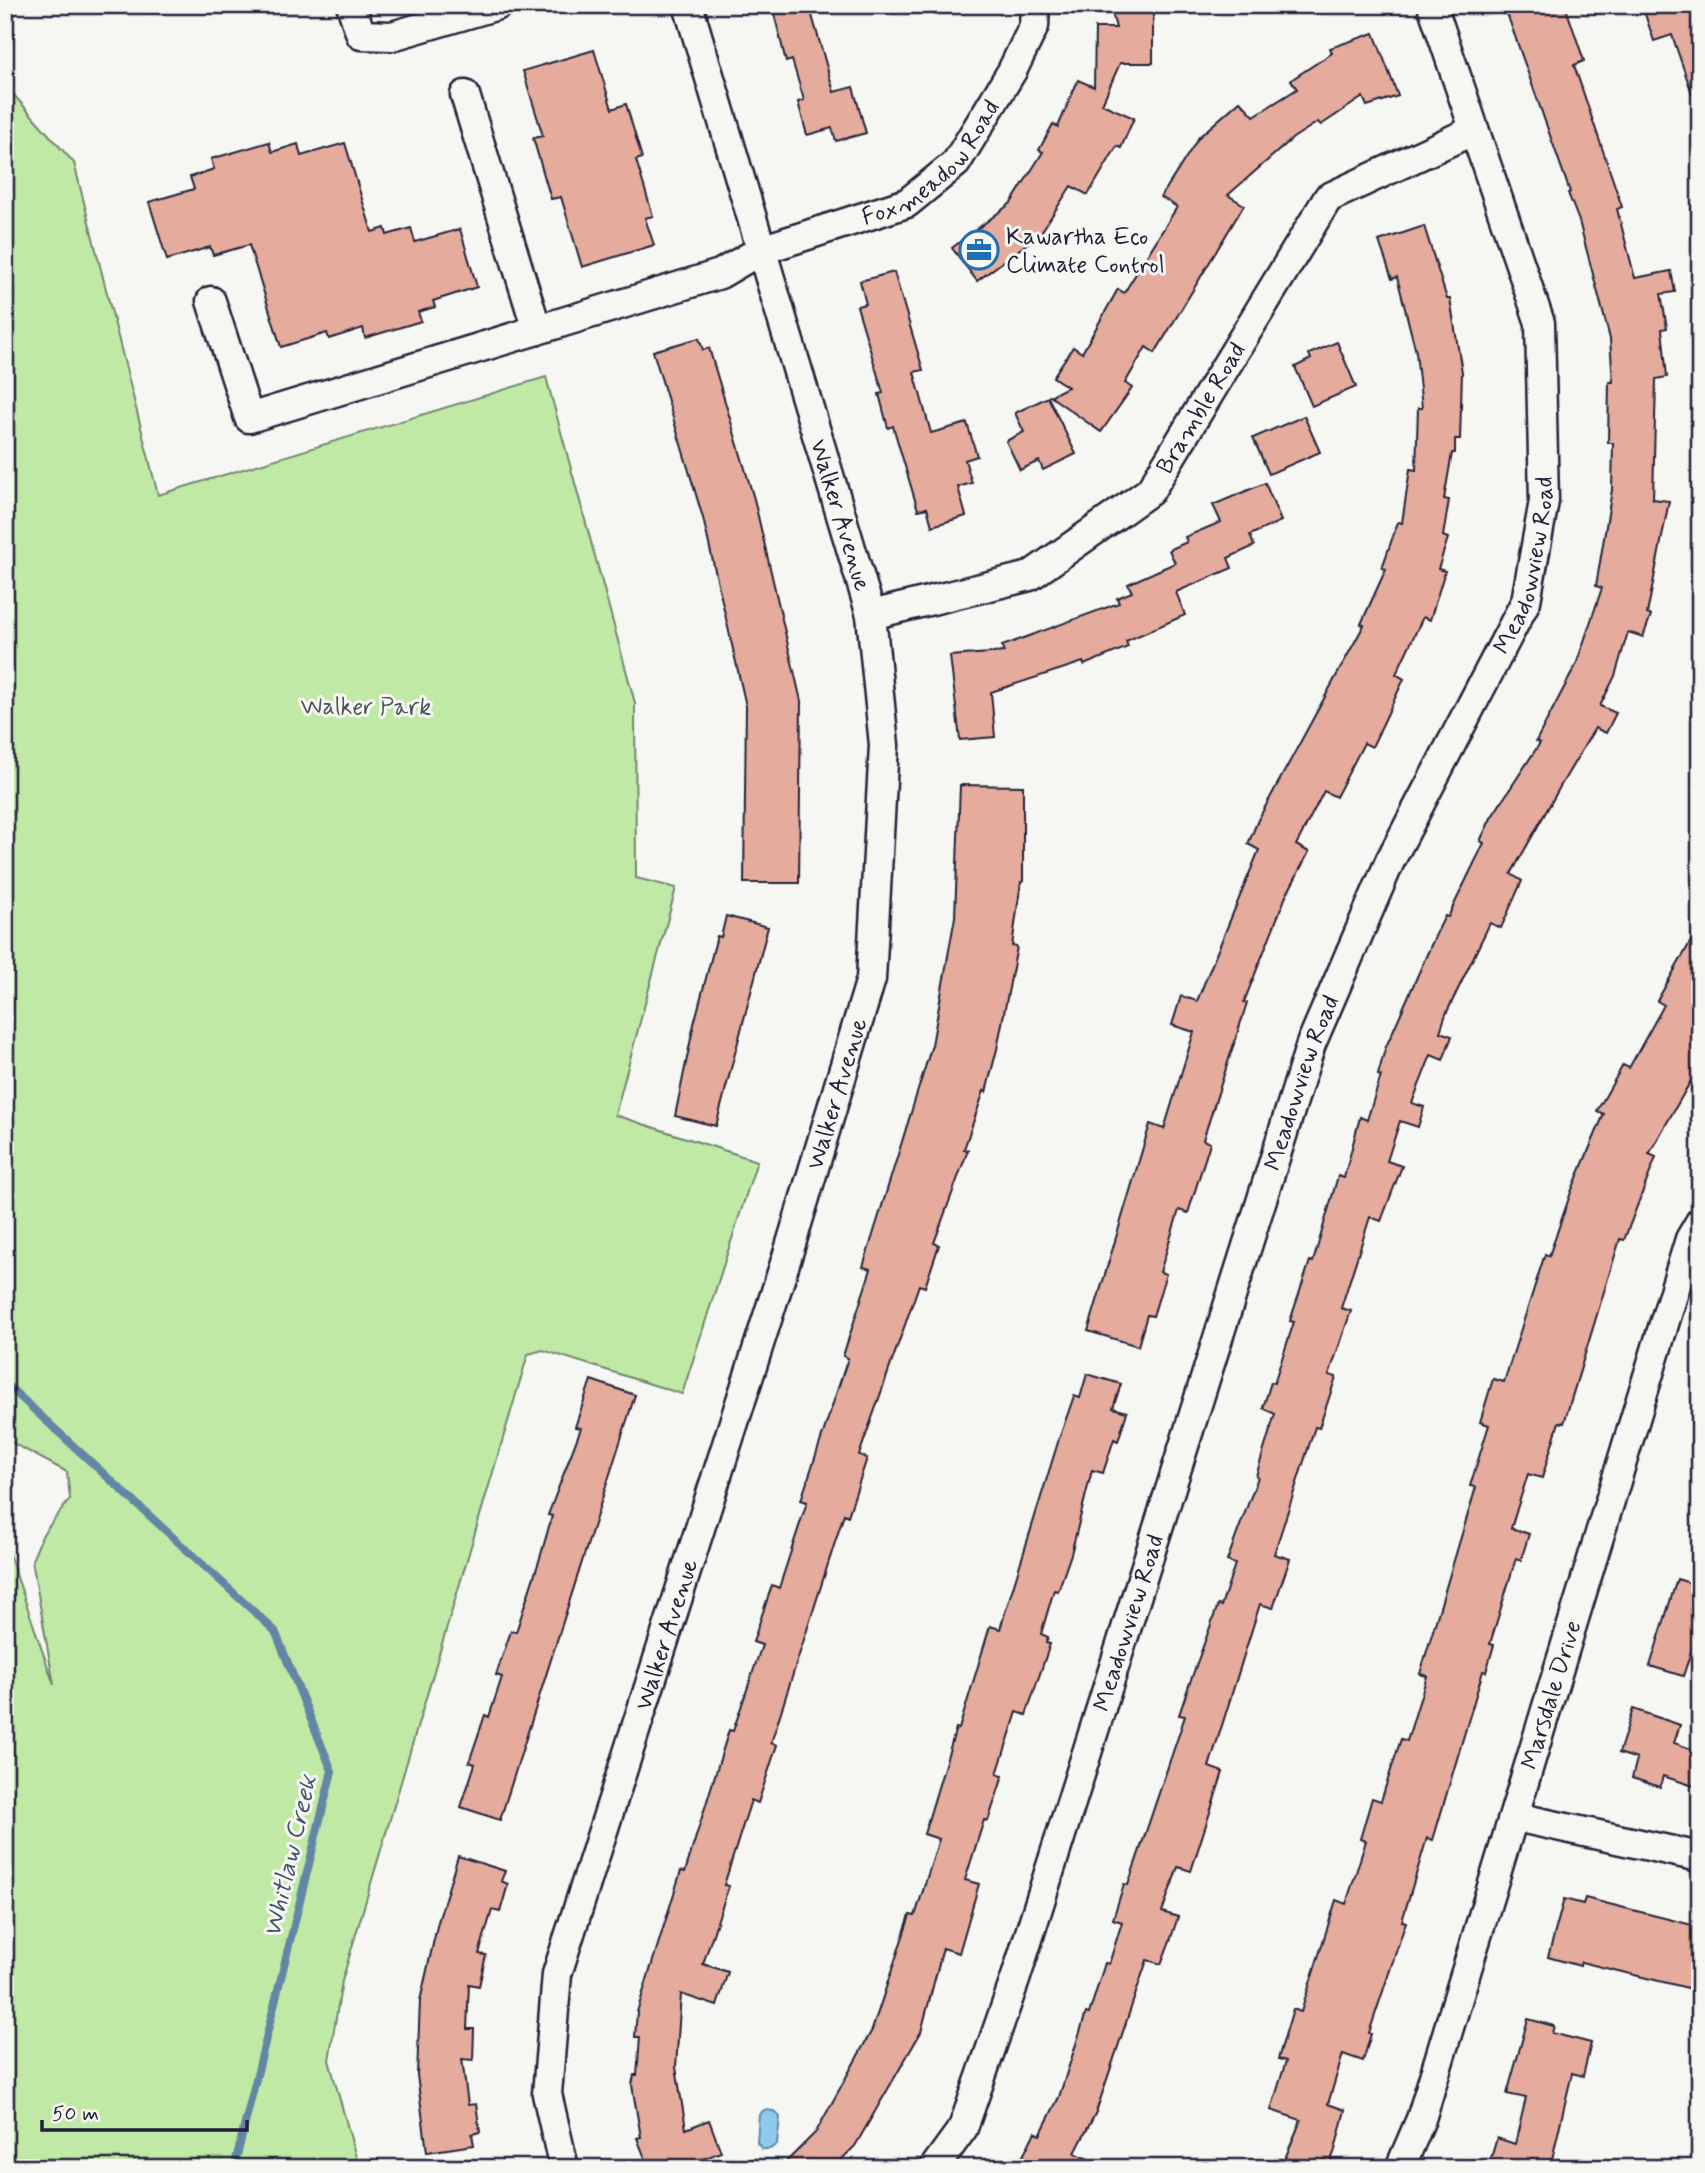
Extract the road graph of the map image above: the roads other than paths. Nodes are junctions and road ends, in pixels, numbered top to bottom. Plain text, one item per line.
1 (351, 5) edge
2 (498, 5) edge
3 (688, 5) edge
4 (1035, 5) edge
5 (1432, 5) edge
6 (466, 95) dead end
7 (1474, 130) junction
8 (761, 250) junction
9 (211, 301) dead end
10 (537, 330) junction
11 (870, 615) junction
12 (1700, 1222) edge
13 (1515, 1817) junction
14 (1700, 1857) edge
15 (564, 2168) edge
16 (934, 2168) edge
17 (1400, 2168) edge

1 - 2 street
3 - 8 street, Walker Avenue
4 - 8 street, Foxmeadow Road
5 - 7 street, Meadowview Road
6 - 10 street
7 - 11 street, Bramble Road
7 - 16 street, Meadowview Road
8 - 10 street, Foxmeadow Road
8 - 11 street, Walker Avenue
9 - 10 street, Foxmeadow Road
11 - 15 street, Walker Avenue
12 - 13 street, Marsdale Drive
13 - 14 street
13 - 17 street, Marsdale Drive

